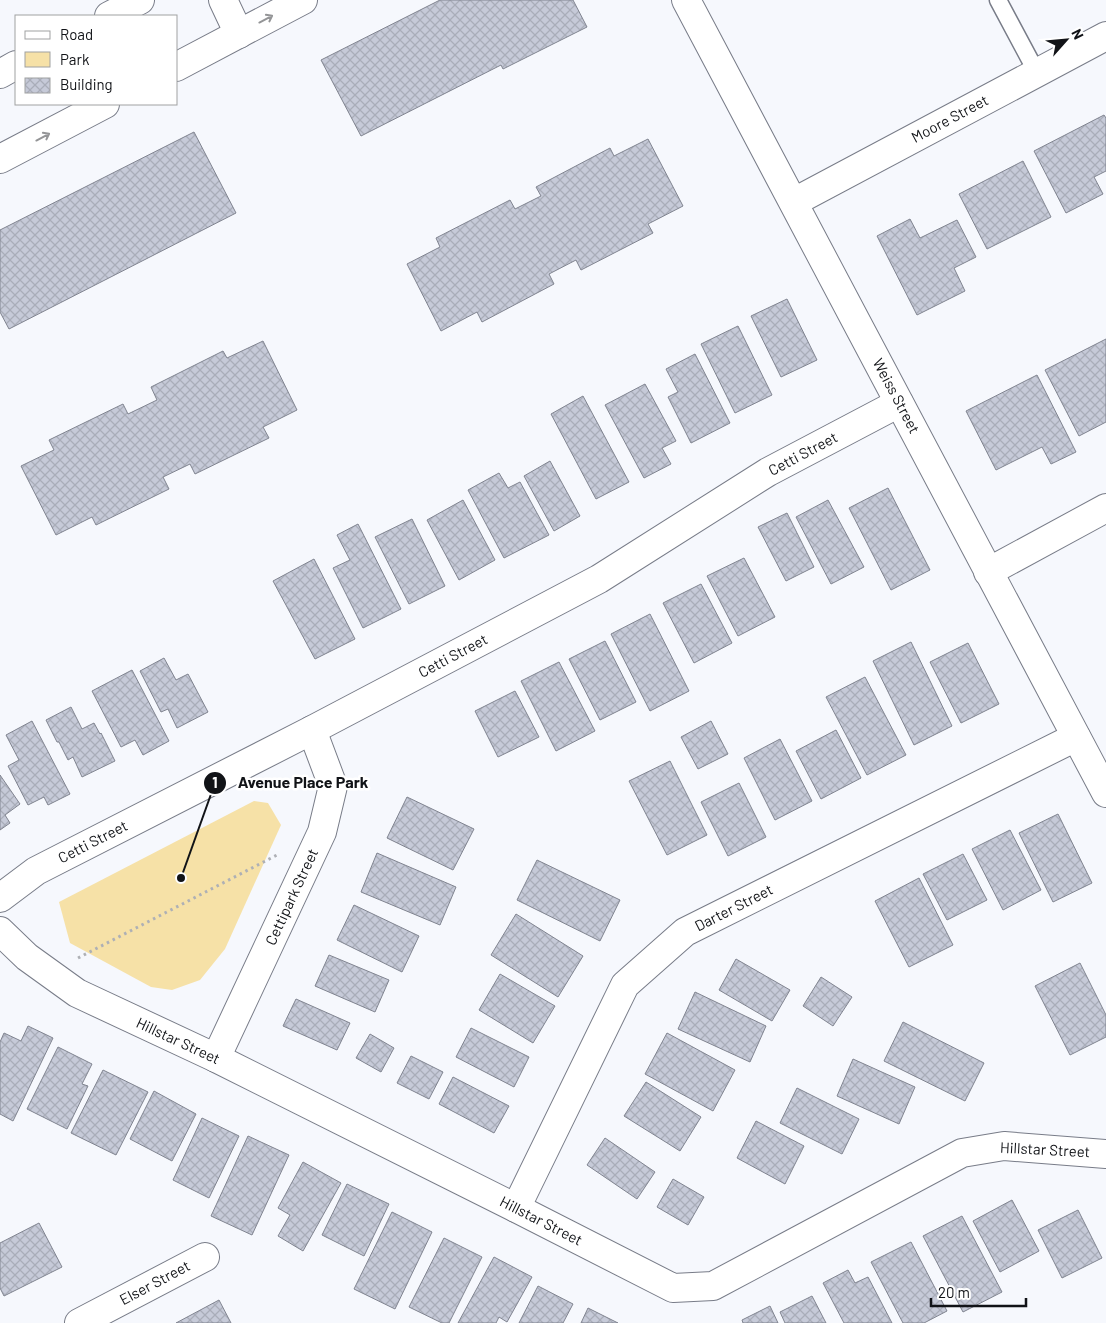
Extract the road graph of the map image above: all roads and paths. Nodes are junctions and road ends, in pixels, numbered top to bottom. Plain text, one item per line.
1 (140, 0) edge
2 (223, 0) edge
3 (303, 0) edge
4 (686, 0) edge
5 (998, 0) edge
6 (111, 15) edge
7 (239, 34) junction
8 (1106, 36) edge
9 (178, 65) edge
10 (15, 66) edge
11 (1037, 73) junction
12 (0, 74) edge
13 (104, 105) edge
14 (0, 159) edge
15 (794, 202) junction
16 (899, 403) junction
17 (1106, 508) edge
18 (988, 572) junction
19 (312, 730) junction
20 (1076, 737) junction
21 (1106, 793) edge
22 (278, 855) dead end
23 (0, 898) edge
24 (0, 931) edge
25 (50, 974) junction
26 (216, 1058) junction
27 (1106, 1154) edge
28 (516, 1208) junction
29 (205, 1257) dead end
30 (78, 1323) edge

1 - 6 street
2 - 7 street
7 -> 3 street
4 - 15 street, Weiss Street
5 - 11 lane
7 - 9 street
8 - 11 street, Moore Street
10 - 12 street
11 - 15 street, Moore Street
14 -> 13 street
15 - 16 street, Weiss Street
16 - 18 street, Weiss Street
16 - 19 street, Cetti Street
17 - 18 street
18 - 20 street, Weiss Street
19 - 23 street, Cetti Street
19 - 26 street, Cettipark Street
20 - 21 street, Weiss Street
20 - 28 street, Darter Street
22 - 25 path
24 - 25 street, Hillstar Street
25 - 26 street, Hillstar Street
26 - 28 street, Hillstar Street
27 - 28 street, Hillstar Street
29 - 30 street, Elser Street

